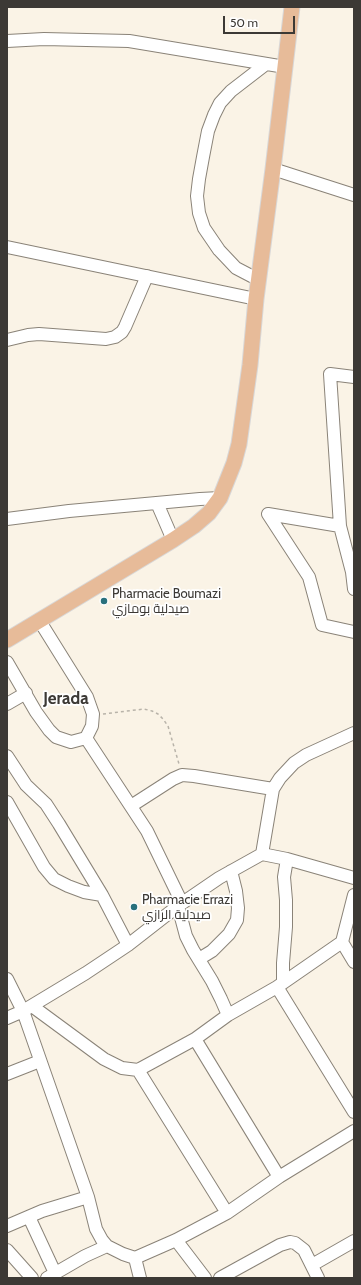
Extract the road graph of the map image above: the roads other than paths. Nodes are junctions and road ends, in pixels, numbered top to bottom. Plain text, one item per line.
1 (292, 7) edge
2 (7, 40) edge
3 (266, 64) junction
4 (285, 67) junction
5 (273, 169) junction
6 (354, 195) edge
7 (7, 247) edge
8 (147, 276) junction
9 (259, 280) junction
10 (256, 299) junction
11 (7, 340) edge
12 (354, 377) edge
13 (220, 498) junction
14 (158, 503) junction
15 (7, 519) edge
16 (340, 526) junction
17 (174, 540) junction
18 (354, 589) edge
19 (39, 620) junction
20 (354, 632) edge
21 (7, 640) edge
22 (7, 662) edge
23 (26, 693) junction
24 (7, 704) edge
25 (354, 733) edge
26 (86, 738) junction
27 (7, 756) edge
28 (273, 789) junction
29 (7, 802) edge
30 (131, 806) junction
31 (262, 854) junction
32 (287, 859) junction
33 (230, 871) junction
34 (354, 878) edge
35 (102, 895) junction
36 (354, 895) edge
37 (180, 905) junction
38 (342, 942) junction
39 (128, 945) junction
40 (199, 959) junction
41 (354, 962) edge
42 (7, 979) edge
43 (280, 985) junction
44 (27, 1009) junction
45 (228, 1015) junction
46 (7, 1018) edge
47 (195, 1039) junction
48 (40, 1061) junction
49 (138, 1070) junction
50 (7, 1074) edge
51 (354, 1112) edge
52 (354, 1131) edge
53 (279, 1177) junction
54 (88, 1197) junction
55 (227, 1213) junction
56 (29, 1217) junction
57 (7, 1226) edge
58 (176, 1240) junction
59 (354, 1241) edge
60 (107, 1246) junction
61 (7, 1250) edge
62 (134, 1258) junction
63 (312, 1265) junction
64 (51, 1275) edge
65 (32, 1278) edge
66 (140, 1278) edge
67 (205, 1278) edge
68 (220, 1278) edge
69 (318, 1278) edge

1 - 4 main road
2 - 3 street
3 - 4 street
3 - 9 street
4 - 5 main road
5 - 6 street
5 - 9 main road
7 - 8 street
8 - 10 street
8 - 11 street
9 - 10 main road
10 - 13 main road
12 - 16 street
13 - 14 street
13 - 17 main road
14 - 15 street
14 - 17 street
16 - 18 street
16 - 20 street
17 - 19 main road
19 - 21 main road
19 - 26 street
22 - 23 street
23 - 24 street
23 - 26 street
25 - 28 street
26 - 30 street
27 - 35 street
28 - 30 street
28 - 31 street
29 - 35 street
30 - 37 street
31 - 32 street
31 - 33 street
32 - 34 street
32 - 43 street
33 - 37 street
33 - 40 street
35 - 39 street
36 - 38 street
37 - 39 street
37 - 40 street
38 - 41 street
38 - 43 street
39 - 44 street
40 - 45 street
42 - 44 street
43 - 45 street
43 - 51 street
44 - 46 street
44 - 48 street
44 - 49 street
45 - 47 street
47 - 49 street
47 - 53 street
48 - 50 street
48 - 54 street
49 - 55 street
52 - 53 street
53 - 55 street
54 - 56 street
54 - 60 street
55 - 58 street
56 - 57 street
56 - 64 street
58 - 62 street
58 - 67 street
59 - 63 street
60 - 62 street
60 - 64 street
61 - 65 street
62 - 66 street
63 - 68 street
63 - 69 street

